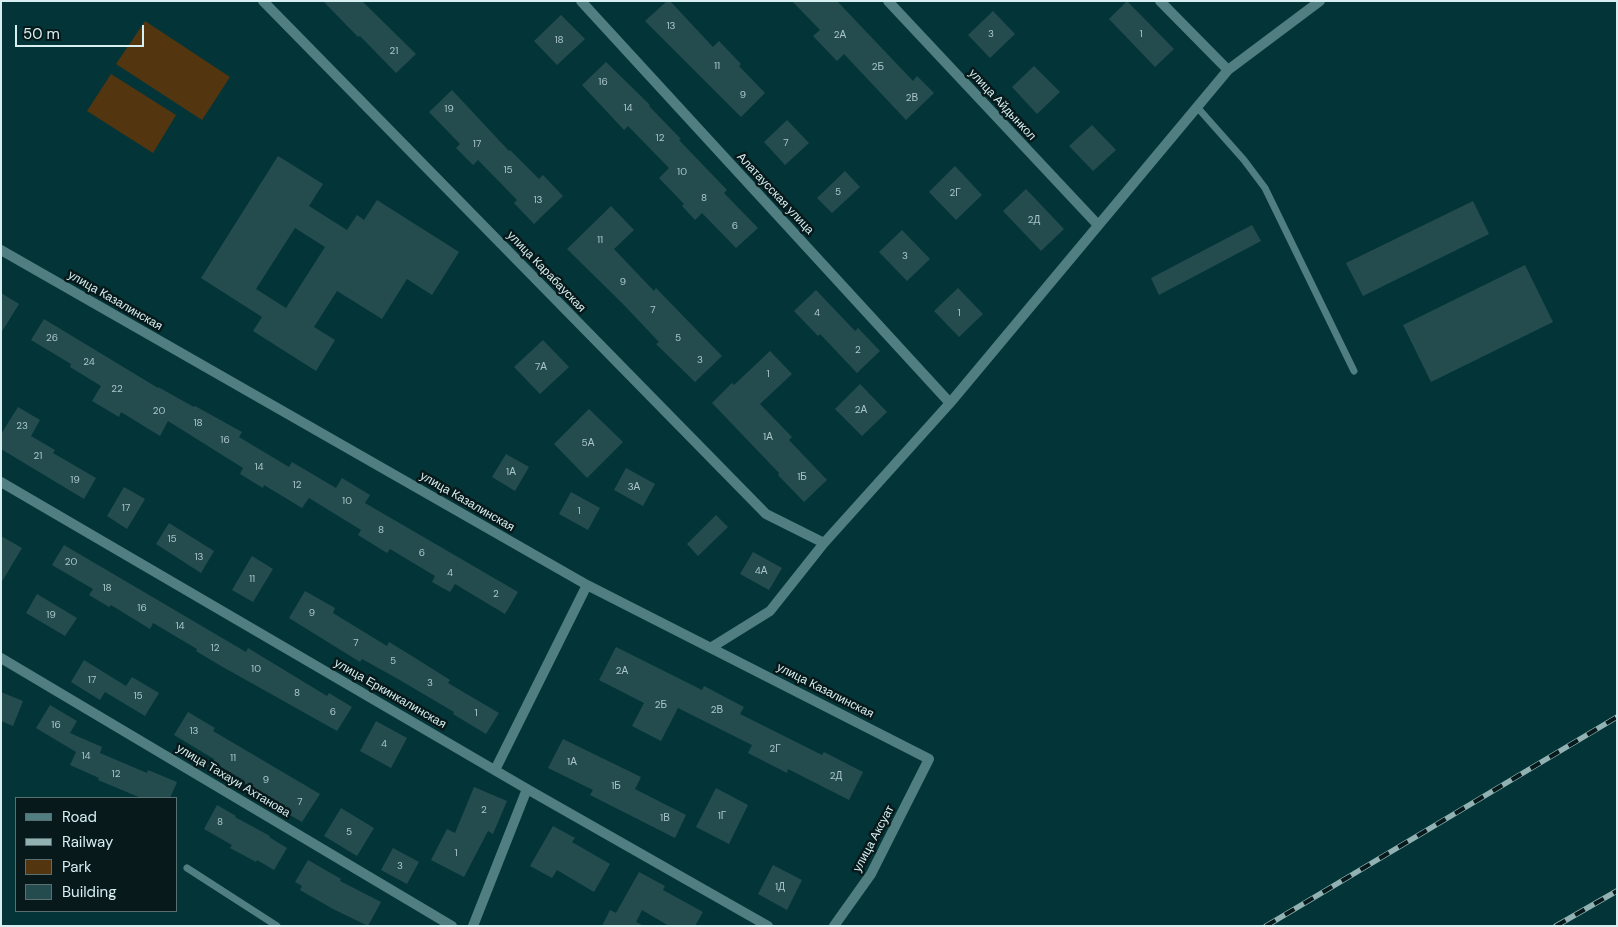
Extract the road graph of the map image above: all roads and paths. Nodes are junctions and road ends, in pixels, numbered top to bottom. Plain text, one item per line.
1 (263, 1) edge
2 (581, 1) edge
3 (888, 1) edge
4 (1160, 1) edge
5 (1320, 1) edge
6 (1228, 70) junction
7 (1197, 107) junction
8 (1098, 225) junction
9 (1, 250) edge
10 (1354, 371) dead end
11 (950, 404) junction
12 (1, 482) edge
13 (824, 543) junction
14 (587, 585) junction
15 (712, 647) junction
16 (1, 658) edge
17 (929, 759) joint
18 (495, 770) junction
19 (527, 789) junction
20 (187, 868) dead end
21 (277, 926) edge
22 (452, 926) edge
23 (473, 926) edge
24 (768, 926) edge
25 (834, 926) edge

1 - 13 street, улица Карабауская
2 - 11 street, Алатаусская улица
3 - 8 street, улица Айдынкол
4 - 6 street
5 - 6 street
6 - 7 street
7 - 8 street
7 - 10 lane
8 - 11 street
9 - 14 street, улица Казалинская
11 - 13 street
12 - 18 street, улица Еркинкалинская
13 - 15 street
14 - 15 street, улица Казалинская
14 - 18 street
15 - 17 street, улица Казалинская
16 - 22 street, улица Тахауи Ахтанова
17 - 25 street, улица Аксуат
18 - 19 street, улица Еркинкалинская
19 - 23 street
19 - 24 street, улица Еркинкалинская
20 - 21 lane

